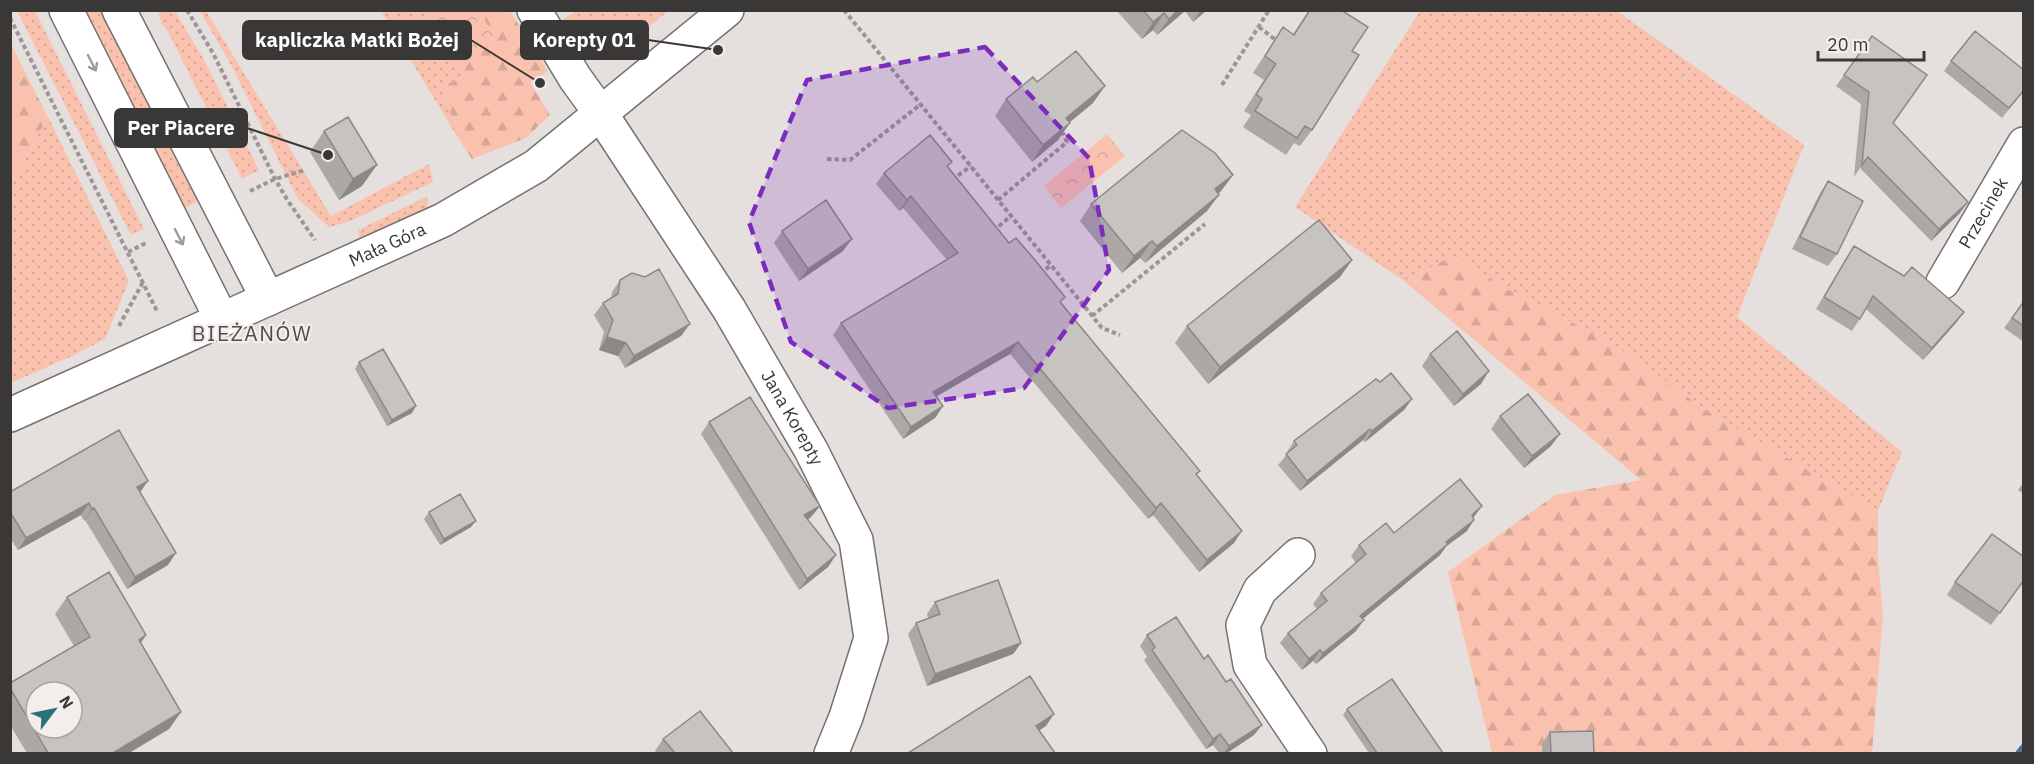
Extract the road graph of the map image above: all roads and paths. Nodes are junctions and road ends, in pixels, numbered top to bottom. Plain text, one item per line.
1 (66, 10) edge
2 (119, 10) edge
3 (187, 10) edge
4 (534, 10) edge
5 (727, 10) edge
6 (844, 10) edge
7 (1269, 10) edge
8 (10, 18) edge
9 (1259, 27) junction
10 (1278, 41) edge
11 (1222, 85) dead end
12 (921, 104) junction
13 (601, 114) junction
14 (1063, 133) edge
15 (2024, 144) edge
16 (827, 159) dead end
17 (971, 166) junction
18 (305, 170) dead end
19 (275, 179) junction
20 (948, 184) edge
21 (245, 194) dead end
22 (999, 200) junction
23 (1011, 216) junction
24 (1205, 224) edge
25 (985, 238) edge
26 (152, 240) dead end
27 (318, 243) dead end
28 (128, 252) junction
29 (1051, 265) junction
30 (1040, 274) edge
31 (143, 282) dead end
32 (1943, 282) dead end
33 (268, 299) junction
34 (1092, 316) junction
35 (222, 320) junction
36 (1120, 335) dead end
37 (10, 414) edge
38 (1298, 555) dead end
39 (831, 753) edge
40 (1310, 753) edge

1 -> 35 street
2 - 33 street
3 - 19 path
4 - 13 street, Jana Korepty
5 - 13 street, Mała Góra
6 - 12 path
7 - 9 path
8 - 28 path
9 - 10 path
9 - 11 path
12 - 16 path
12 - 17 path
13 - 33 street, Mała Góra
13 - 39 street, Jana Korepty
14 - 22 path
15 - 32 street, Przecinek
17 - 20 path
17 - 22 path
18 - 19 path
19 - 21 path
19 - 27 path
22 - 23 path
23 - 25 path
23 - 29 path
24 - 34 path
26 - 28 path
28 - 31 path
29 - 30 path
29 - 34 path
33 - 35 street, Mała Góra
34 - 36 path
35 - 37 street, Mała Góra
38 - 40 street

